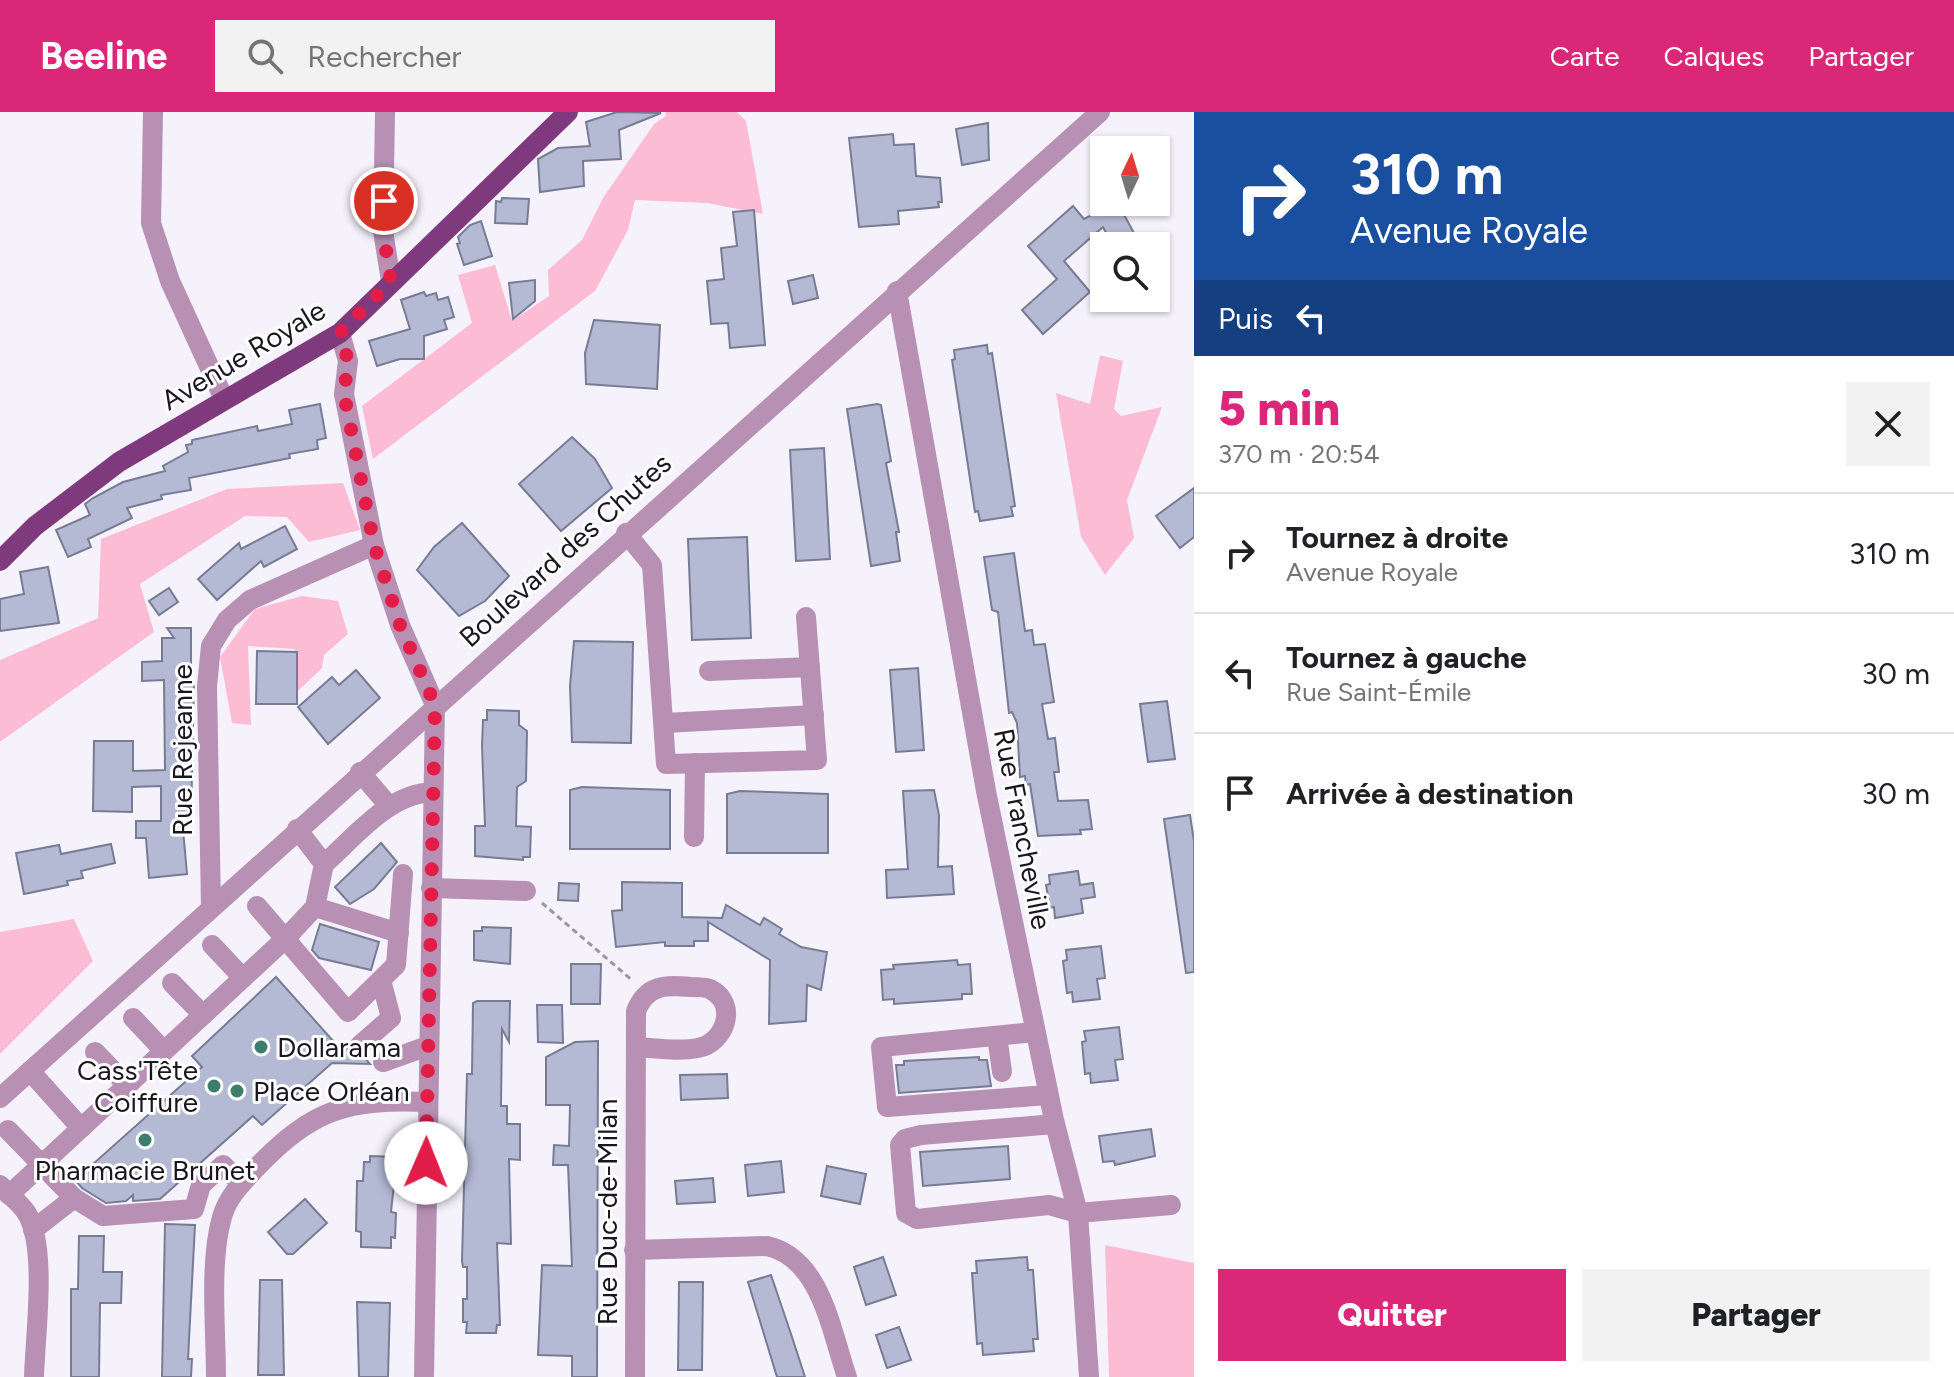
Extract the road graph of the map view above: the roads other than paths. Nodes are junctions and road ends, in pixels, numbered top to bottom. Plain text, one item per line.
1 (153, 112) edge
2 (385, 112) edge
3 (568, 112) edge
4 (1100, 112) edge
5 (391, 281) junction
6 (897, 291) junction
7 (340, 333) junction
8 (224, 399) junction
9 (626, 533) junction
10 (374, 545) junction
11 (0, 561) edge
12 (806, 617) dead end
13 (810, 667) junction
14 (709, 671) dead end
15 (435, 705) junction
16 (814, 715) junction
17 (665, 723) junction
18 (695, 763) junction
19 (360, 772) junction
20 (433, 792) junction
21 (389, 806) junction
22 (297, 829) junction
23 (694, 837) dead end
24 (324, 864) junction
25 (403, 874) dead end
26 (431, 888) junction
27 (526, 891) road end
28 (257, 906) dead end
29 (211, 907) junction
30 (315, 907) junction
31 (399, 933) junction
32 (285, 939) junction
33 (212, 945) dead end
34 (429, 969) junction
35 (389, 973) junction
36 (243, 978) junction
37 (172, 983) dead end
38 (203, 1015) junction
39 (133, 1018) dead end
40 (1035, 1032) junction
41 (997, 1036) junction
42 (360, 1045) dead end
43 (428, 1046) junction
44 (636, 1047) junction
45 (164, 1051) junction
46 (95, 1052) dead end
47 (383, 1062) dead end
48 (30, 1071) junction
49 (1002, 1072) dead end
50 (127, 1085) junction
51 (1048, 1095) junction
52 (0, 1098) edge
53 (427, 1102) junction
54 (1055, 1124) junction
55 (81, 1128) junction
56 (8, 1130) dead end
57 (41, 1165) junction
58 (241, 1184) junction
59 (4, 1190) edge
60 (74, 1198) junction
61 (1171, 1205) dead end
62 (1078, 1213) junction
63 (33, 1230) junction
64 (634, 1250) junction
65 (34, 1377) edge
66 (216, 1377) edge
67 (424, 1377) edge
68 (635, 1377) edge
69 (847, 1377) edge
70 (1089, 1377) edge

1 - 8 street
2 - 5 street
3 - 5 main road, Avenue Royale
4 - 6 street, Boulevard des Chutes
5 - 7 main road, Avenue Royale
6 - 9 street, Boulevard des Chutes
6 - 40 street, Rue Francheville
7 - 8 main road, Avenue Royale
7 - 10 street
8 - 11 main road, Avenue Royale
9 - 15 street, Boulevard des Chutes
9 - 17 street
10 - 15 street
10 - 29 street, Rue Rejeanne
12 - 13 street
13 - 14 street
13 - 16 street
15 - 19 street, Boulevard des Chutes
15 - 20 street
16 - 17 street
16 - 18 street
17 - 18 street
18 - 23 street
19 - 21 street
19 - 22 street, Boulevard des Chutes
20 - 21 street
20 - 26 street
21 - 24 street
22 - 24 street
22 - 29 street, Boulevard des Chutes
24 - 30 street
25 - 31 street
26 - 27 street
26 - 34 street
28 - 32 street
29 - 48 street, Boulevard des Chutes
30 - 31 street
30 - 32 street
31 - 35 street
32 - 35 street
32 - 36 street
33 - 36 street
34 - 35 street
34 - 43 street
35 - 42 street
36 - 38 street
37 - 38 street
38 - 45 street
39 - 45 street
40 - 41 street
40 - 51 street, Rue Francheville
41 - 49 street
41 - 51 street
43 - 47 street
43 - 53 street
44 - 44 street, Rue Duc-de-Milan
44 - 64 street, Rue Duc-de-Milan
45 - 50 street
46 - 50 street
48 - 52 street, Boulevard des Chutes
48 - 55 street
50 - 55 street
51 - 54 street, Rue Francheville
53 - 58 street
53 - 67 street
54 - 62 street, Rue Francheville
54 - 62 street
55 - 57 street
56 - 57 street
57 - 59 street
57 - 60 street
58 - 60 street
58 - 66 street
59 - 63 street
60 - 63 street
61 - 62 street
62 - 70 street, Rue Francheville
63 - 65 street
64 - 68 street, Rue Duc-de-Milan
64 - 69 street

